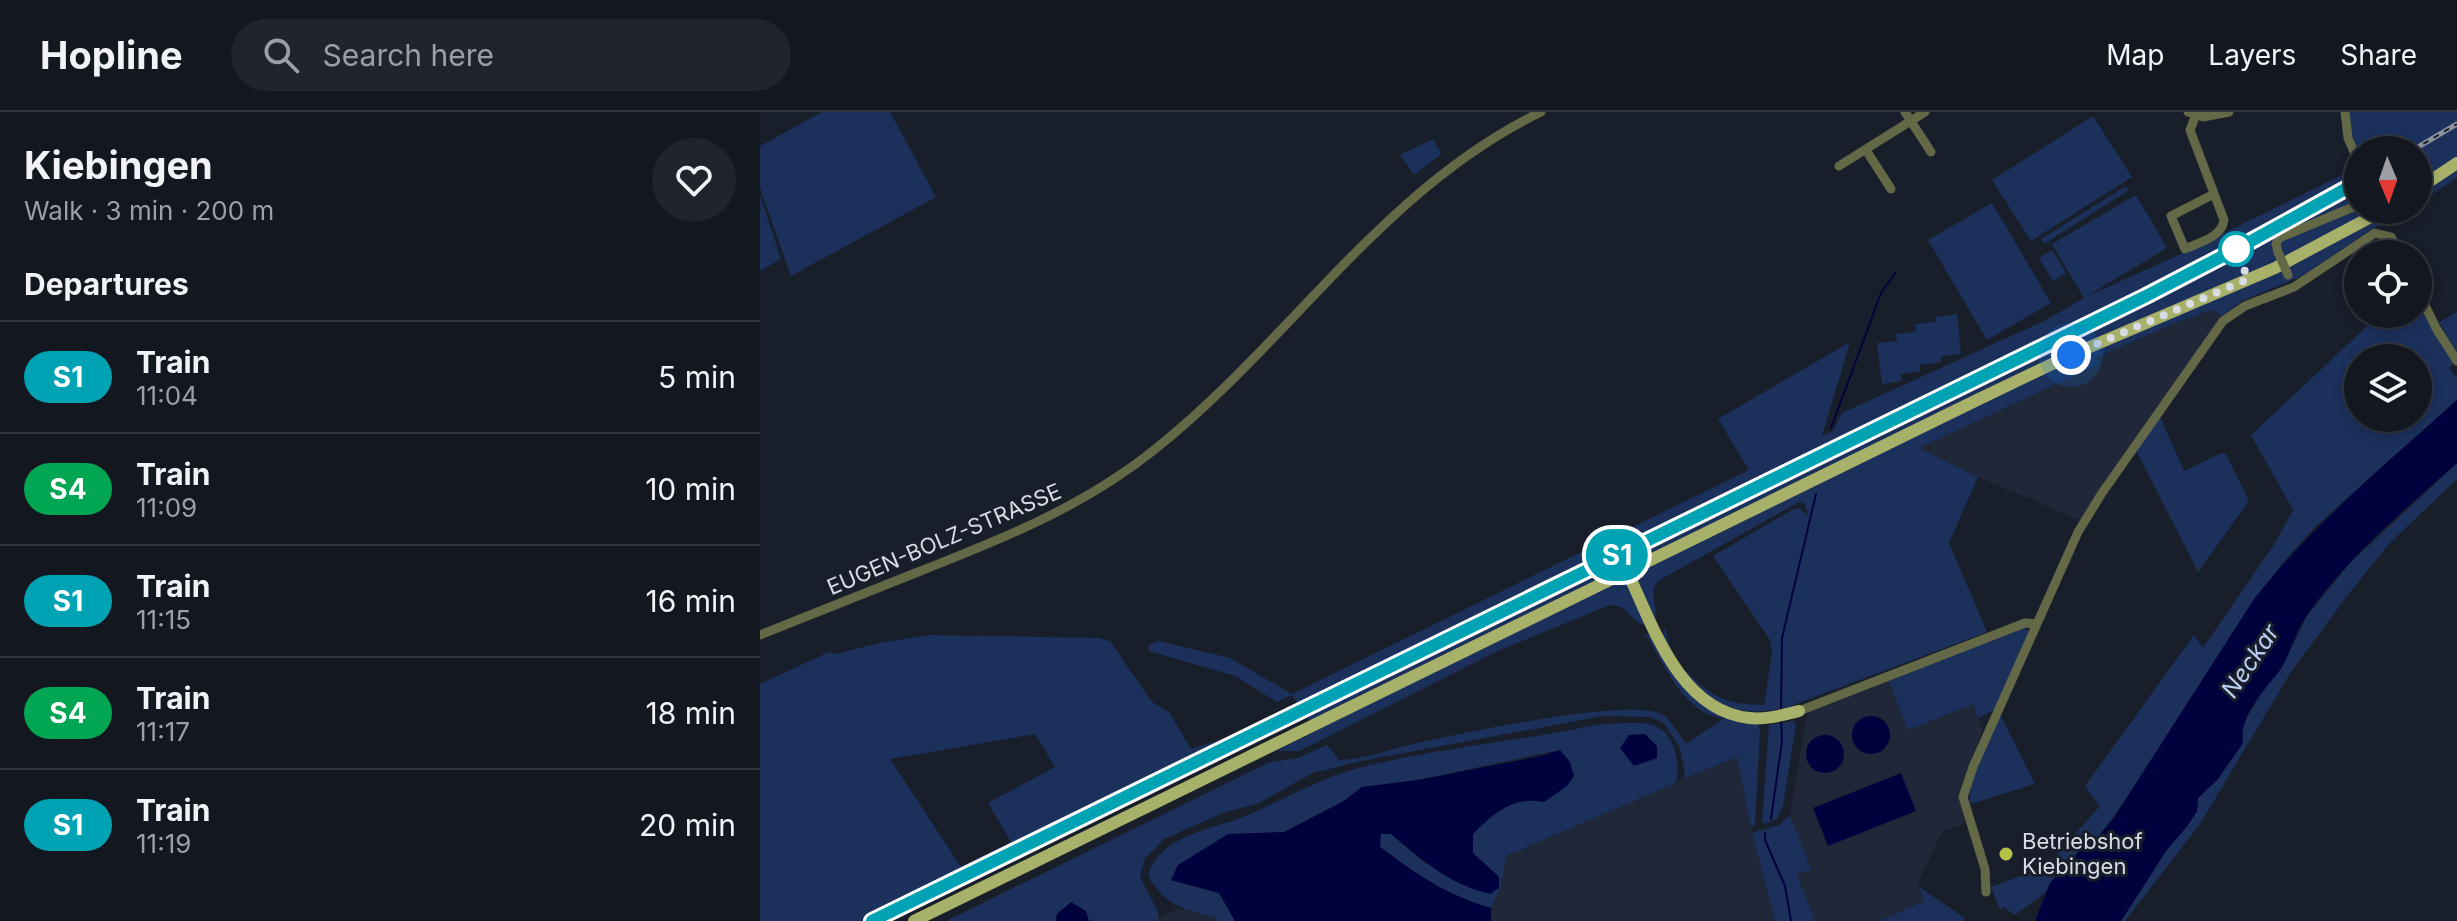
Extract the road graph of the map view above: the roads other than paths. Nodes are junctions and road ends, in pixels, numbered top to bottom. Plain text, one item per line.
1 (1541, 112) edge
2 (1905, 112) edge
3 (1925, 112) edge
4 (2229, 112) edge
5 (2345, 112) edge
6 (2194, 113) edge
7 (1912, 122) junction
8 (2348, 136) edge
9 (1866, 150) junction
10 (1931, 152) dead end
11 (2457, 163) edge
12 (1839, 166) dead end
13 (2432, 180) edge
14 (1891, 189) dead end
15 (2214, 194) junction
16 (2344, 211) edge
17 (2358, 224) edge
18 (2364, 240) edge
19 (2393, 240) edge
20 (2344, 254) edge
21 (2294, 287) junction
22 (2432, 320) edge
23 (2457, 361) edge
24 (1627, 571) junction
25 (2036, 624) junction
26 (760, 635) edge
27 (1795, 712) joint
28 (1986, 892) dead end
29 (914, 921) edge

1 - 26 street, EUGEN-BOLZ-STRASSE
2 - 7 street
3 - 7 street
4 - 6 street
5 - 8 street
6 - 15 street
7 - 9 street
7 - 10 street
9 - 12 street
9 - 14 street
11 - 13 main road
15 - 15 street
16 - 21 street, bridge
17 - 24 main road
18 - 19 street
20 - 21 street
21 - 25 street
22 - 23 street
24 - 27 main road
24 - 29 main road
25 - 27 street
25 - 28 street

